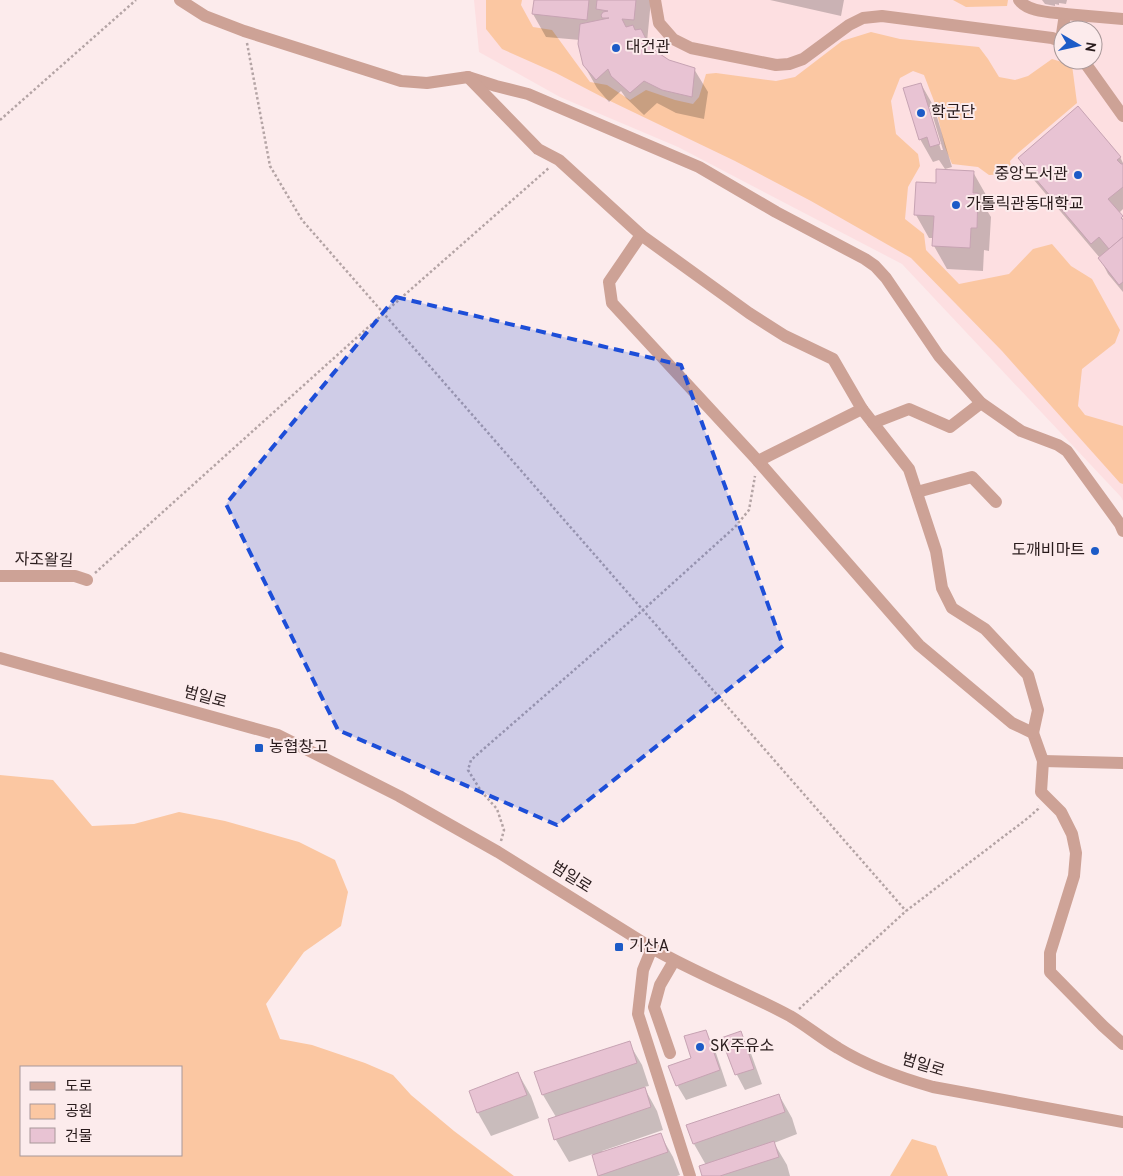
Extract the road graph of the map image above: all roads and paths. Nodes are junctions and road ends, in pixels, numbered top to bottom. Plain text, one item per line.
1 (136, 0) edge
2 (180, 0) edge
3 (655, 0) edge
4 (1019, 0) edge
5 (1065, 14) junction
6 (1123, 19) edge
7 (1064, 20) edge
8 (244, 30) junction
9 (1053, 38) edge
10 (1090, 70) edge
11 (468, 77) junction
12 (1123, 116) edge
13 (0, 120) edge
14 (558, 160) junction
15 (641, 234) junction
16 (384, 313) junction
17 (980, 403) junction
18 (862, 409) junction
19 (873, 423) junction
20 (758, 461) junction
21 (917, 492) junction
22 (996, 502) dead end
23 (1123, 531) edge
24 (0, 576) edge
25 (87, 580) joint
26 (643, 610) junction
27 (0, 658) edge
28 (1033, 732) junction
29 (1043, 761) junction
30 (1123, 763) edge
31 (1041, 792) junction
32 (498, 852) junction
33 (906, 912) junction
34 (652, 948) junction
35 (674, 961) junction
36 (791, 1017) junction
37 (1123, 1044) edge
38 (670, 1053) dead end
39 (1123, 1122) edge
40 (690, 1176) edge

1 - 13 path
2 - 8 street
3 - 9 street
4 - 5 street
5 - 6 street
5 - 7 street
8 - 11 street
8 - 16 path
10 - 12 street
11 - 14 street
11 - 17 street
14 - 15 street
14 - 16 path
15 - 18 street
15 - 20 street
16 - 25 path
16 - 26 path
17 - 19 street
17 - 23 street
18 - 19 street
18 - 20 street
19 - 21 street
20 - 26 path
20 - 28 street
21 - 22 street
21 - 28 street
24 - 25 street, 자조왈길
26 - 32 path
26 - 33 path
27 - 32 street, 범일로
28 - 29 street
29 - 30 street
29 - 31 street
31 - 33 path
31 - 37 street
32 - 34 street, 범일로
33 - 36 path
34 - 35 street, 범일로
34 - 40 street
35 - 36 street, 범일로
35 - 38 street
36 - 39 street, 범일로

